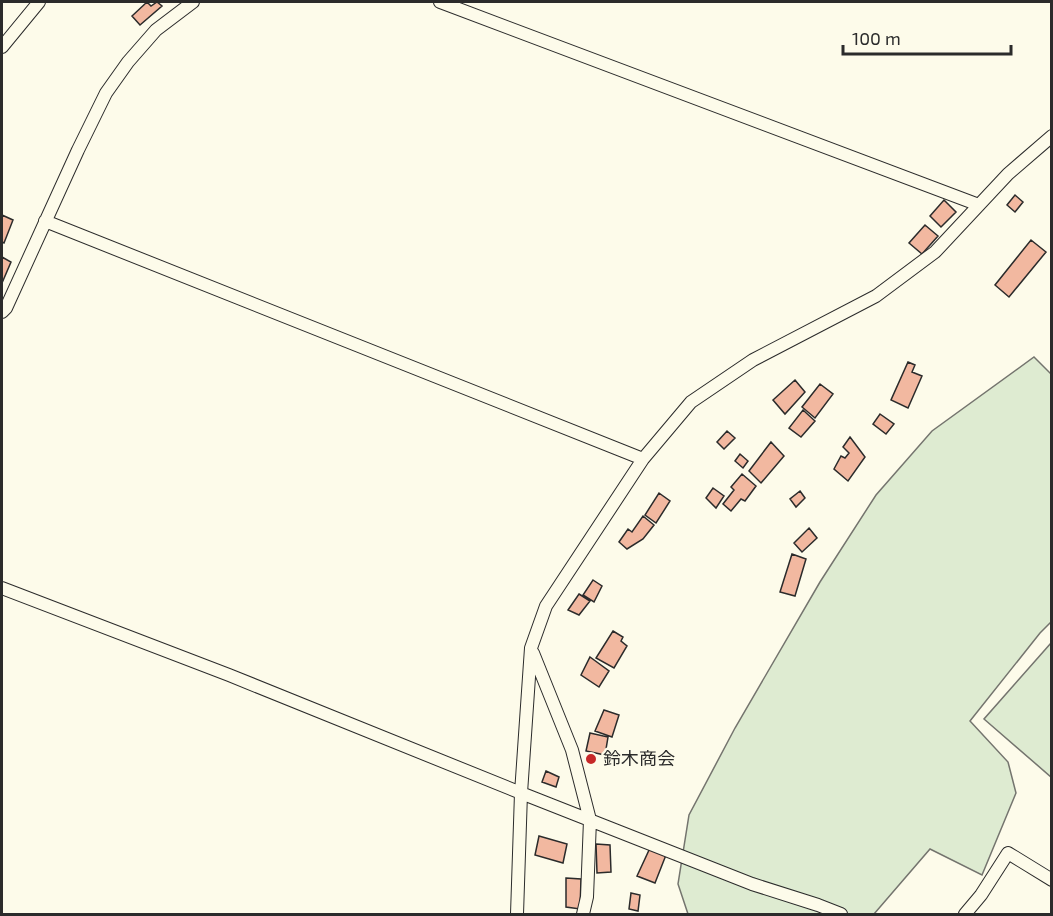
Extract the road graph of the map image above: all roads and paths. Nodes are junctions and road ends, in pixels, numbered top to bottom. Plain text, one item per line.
1 (39, 2) edge
2 (193, 2) edge
3 (440, 2) edge
4 (2, 47) edge
5 (1052, 136) edge
6 (979, 205) junction
7 (45, 221) junction
8 (2, 312) edge
9 (643, 459) junction
10 (2, 588) edge
11 (531, 648) junction
12 (521, 793) junction
13 (590, 820) junction
14 (1052, 880) edge
15 (517, 915) edge
16 (583, 915) edge
17 (841, 915) edge
18 (966, 915) edge

1 - 4 street
2 - 7 street
3 - 6 street
5 - 6 street
6 - 9 street
7 - 8 street
7 - 9 street
9 - 11 street
10 - 12 street
11 - 12 street
11 - 13 street
12 - 13 street
12 - 15 street
13 - 16 street
13 - 17 street
14 - 18 street

